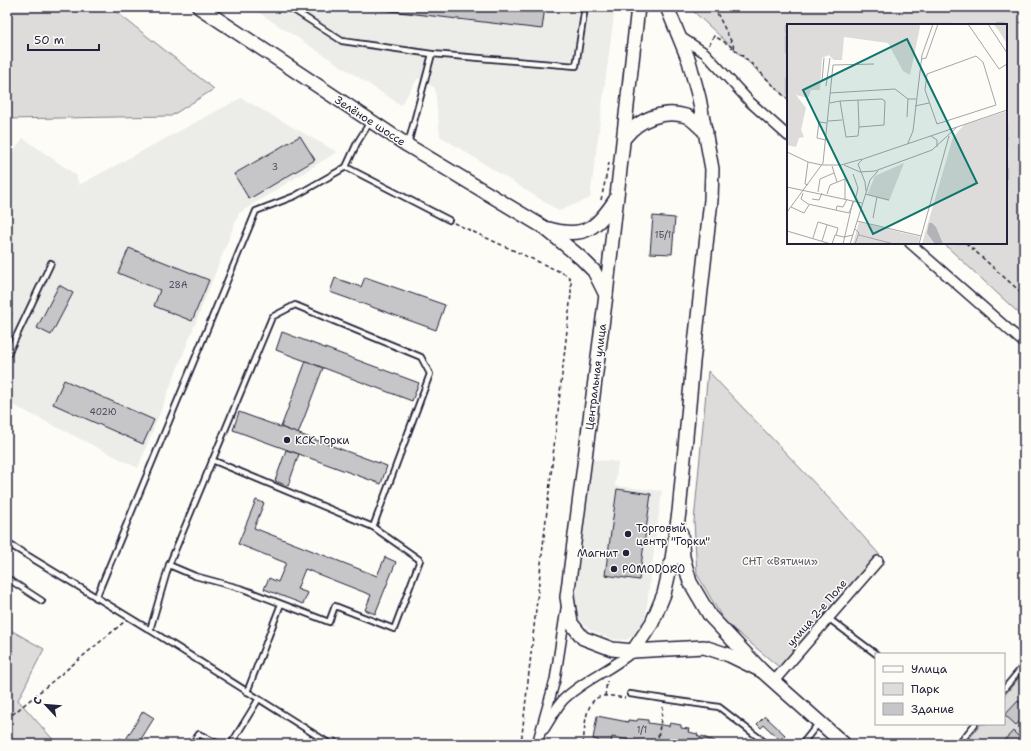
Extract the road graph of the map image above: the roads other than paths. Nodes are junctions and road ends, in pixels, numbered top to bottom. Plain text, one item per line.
1 (199, 7) edge
2 (288, 7) edge
3 (585, 7) edge
4 (638, 7) edge
5 (667, 7) edge
6 (678, 35) junction
7 (432, 54) junction
8 (371, 121) junction
9 (706, 132) junction
10 (787, 135) edge
11 (625, 137) junction
12 (407, 146) junction
13 (346, 167) junction
14 (618, 198) junction
15 (449, 220) road end
16 (545, 228) junction
17 (911, 244) edge
18 (51, 263) dead end
19 (606, 295) junction
20 (1024, 343) edge
21 (7, 356) edge
22 (212, 460) junction
23 (679, 512) junction
24 (373, 527) junction
25 (7, 543) edge
26 (878, 561) dead end
27 (169, 565) junction
28 (7, 578) edge
29 (567, 597) junction
30 (96, 598) junction
31 (42, 601) dead end
32 (282, 604) junction
33 (828, 618) junction
34 (150, 630) junction
35 (632, 651) junction
36 (875, 653) edge
37 (1024, 665) edge
38 (762, 671) junction
39 (774, 681) junction
40 (1005, 688) edge
41 (246, 692) junction
42 (630, 694) road end
43 (258, 700) junction
44 (820, 722) junction
45 (974, 725) edge
46 (538, 740) edge
47 (192, 744) edge
48 (219, 744) edge
49 (230, 744) edge
50 (330, 744) edge
51 (767, 744) edge
52 (802, 744) edge
53 (844, 744) edge
54 (959, 744) edge

1 - 8 main road, Зелёное шоссе
2 - 7 lane
3 - 7 lane
4 - 11 main road, Центральная улица
5 - 6 main road
6 - 9 main road
6 - 10 street
7 - 12 lane
8 - 12 main road, Зелёное шоссе
8 - 13 lane
9 - 11 main road
9 - 23 main road
11 - 14 main road, Центральная улица
12 - 16 main road, Зелёное шоссе
13 - 15 lane
13 - 30 lane
14 - 16 main road
14 - 19 main road, Центральная улица
16 - 19 main road
17 - 20 street
18 - 21 lane
19 - 29 main road, Центральная улица
22 - 24 lane
22 - 24 lane
22 - 27 lane
23 - 35 main road
23 - 38 main road
24 - 32 lane
25 - 30 lane
26 - 33 street, улица 2-е Поле
27 - 32 lane
27 - 34 lane
28 - 31 lane
29 - 35 main road
29 - 46 street, Центральная улица
30 - 34 lane
32 - 41 lane
33 - 36 lane
33 - 39 street, улица 2-е Поле
34 - 41 lane
35 - 38 main road
35 - 46 street
37 - 40 lane
38 - 39 main road
39 - 44 main road
41 - 43 lane
42 - 51 lane
43 - 49 lane
43 - 50 lane
44 - 52 lane
44 - 53 main road
45 - 54 lane
47 - 48 lane

